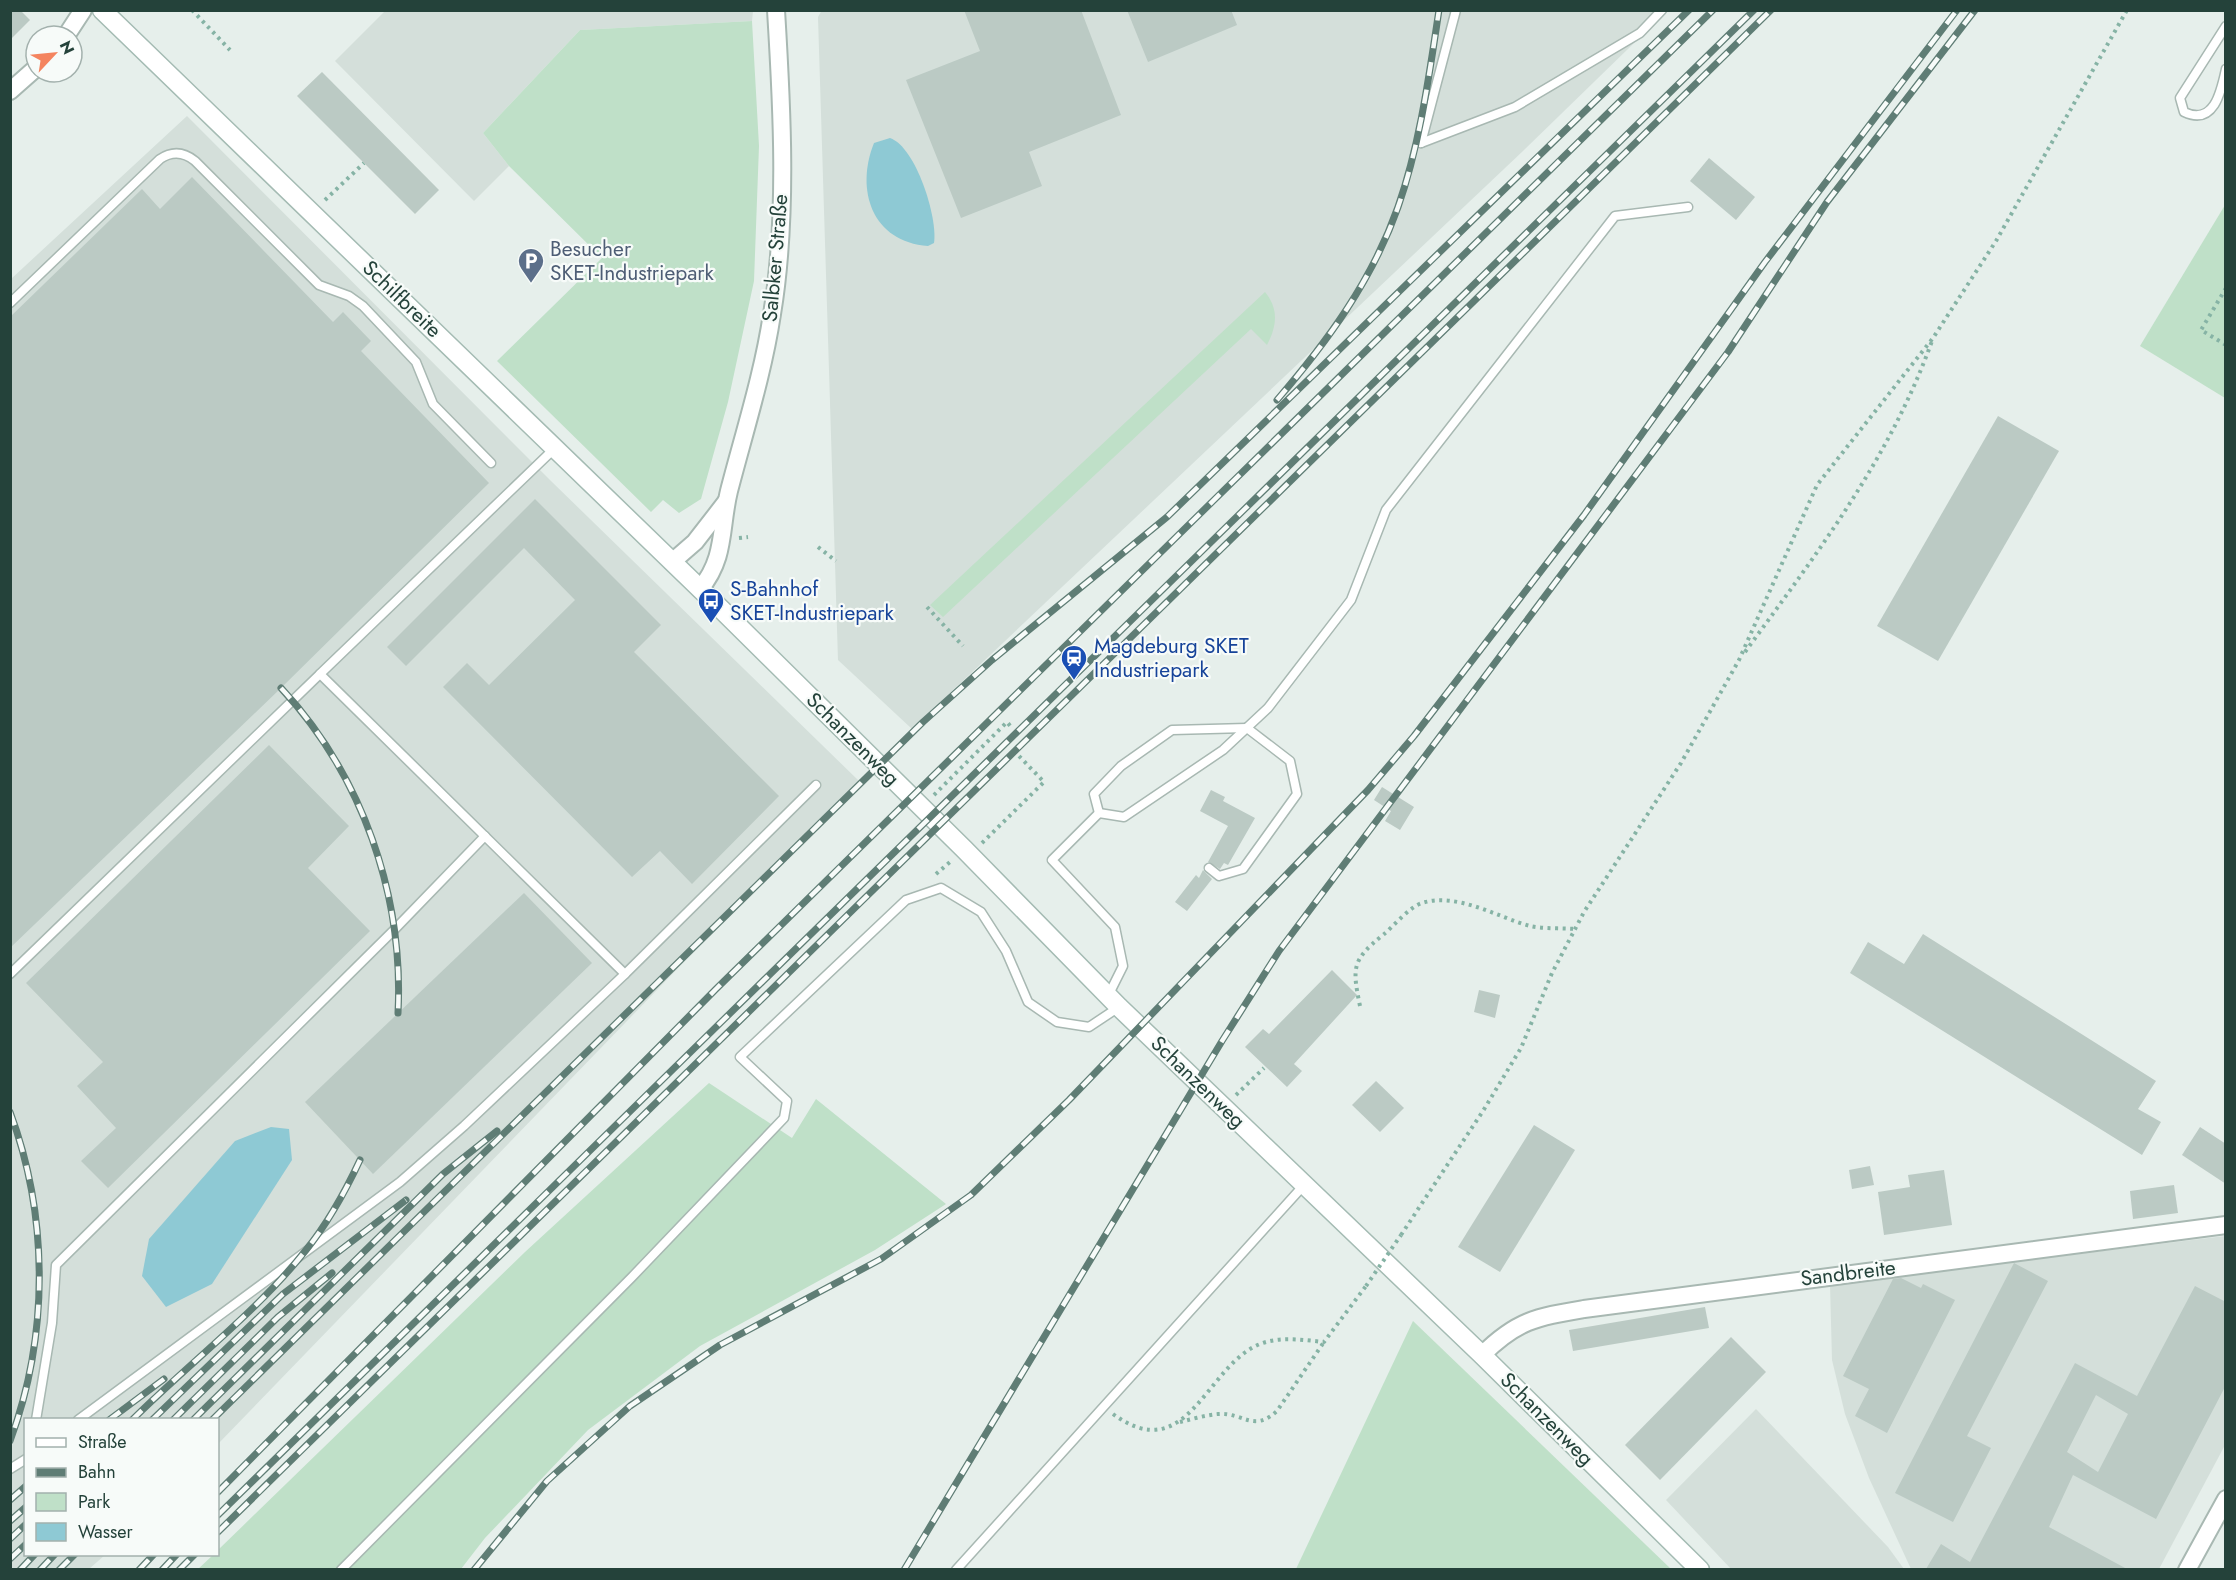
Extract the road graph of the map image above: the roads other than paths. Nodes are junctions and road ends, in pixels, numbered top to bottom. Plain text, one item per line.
1 (83, 10) edge
2 (102, 10) edge
3 (776, 10) edge
4 (1456, 10) edge
5 (1662, 10) edge
6 (74, 24) edge
7 (2226, 26) edge
8 (2226, 69) edge
9 (24, 79) edge
10 (10, 91) edge
11 (1688, 207) dead end
12 (10, 303) edge
13 (555, 448) junction
14 (491, 463) dead end
15 (726, 501) junction
16 (672, 562) junction
17 (700, 589) junction
18 (320, 674) junction
19 (1247, 728) junction
20 (816, 785) dead end
21 (1099, 813) junction
22 (485, 836) junction
23 (1209, 868) dead end
24 (10, 974) edge
25 (625, 974) junction
26 (1113, 1001) junction
27 (1305, 1185) junction
28 (2226, 1225) edge
29 (1482, 1355) junction
30 (36, 1418) edge
31 (79, 1418) edge
32 (24, 1460) edge
33 (10, 1469) edge
34 (2226, 1499) edge
35 (341, 1569) edge
36 (956, 1569) edge
37 (1700, 1569) edge
38 (2187, 1569) edge

1 - 6 street
2 - 13 main road, Schilfbreite
3 - 15 street, Salbker Straße
4 - 5 lane
7 - 8 lane
9 - 10 street
11 - 19 lane
12 - 14 lane
13 - 16 main road, Schilfbreite
13 - 18 lane
15 - 16 street, Salbker Straße
15 - 17 street, Salbker Straße
16 - 17 main road, Schilfbreite
17 - 26 main road, Schanzenweg
18 - 22 lane
18 - 24 lane
19 - 21 lane
19 - 21 lane
19 - 23 lane
20 - 25 lane
21 - 26 lane
22 - 25 lane
22 - 30 lane
25 - 31 lane
26 - 27 main road, Schanzenweg
26 - 35 lane
27 - 29 main road, Schanzenweg
27 - 36 lane
28 - 29 street, Sandbreite
29 - 37 main road, Schanzenweg
32 - 33 lane
34 - 38 street

